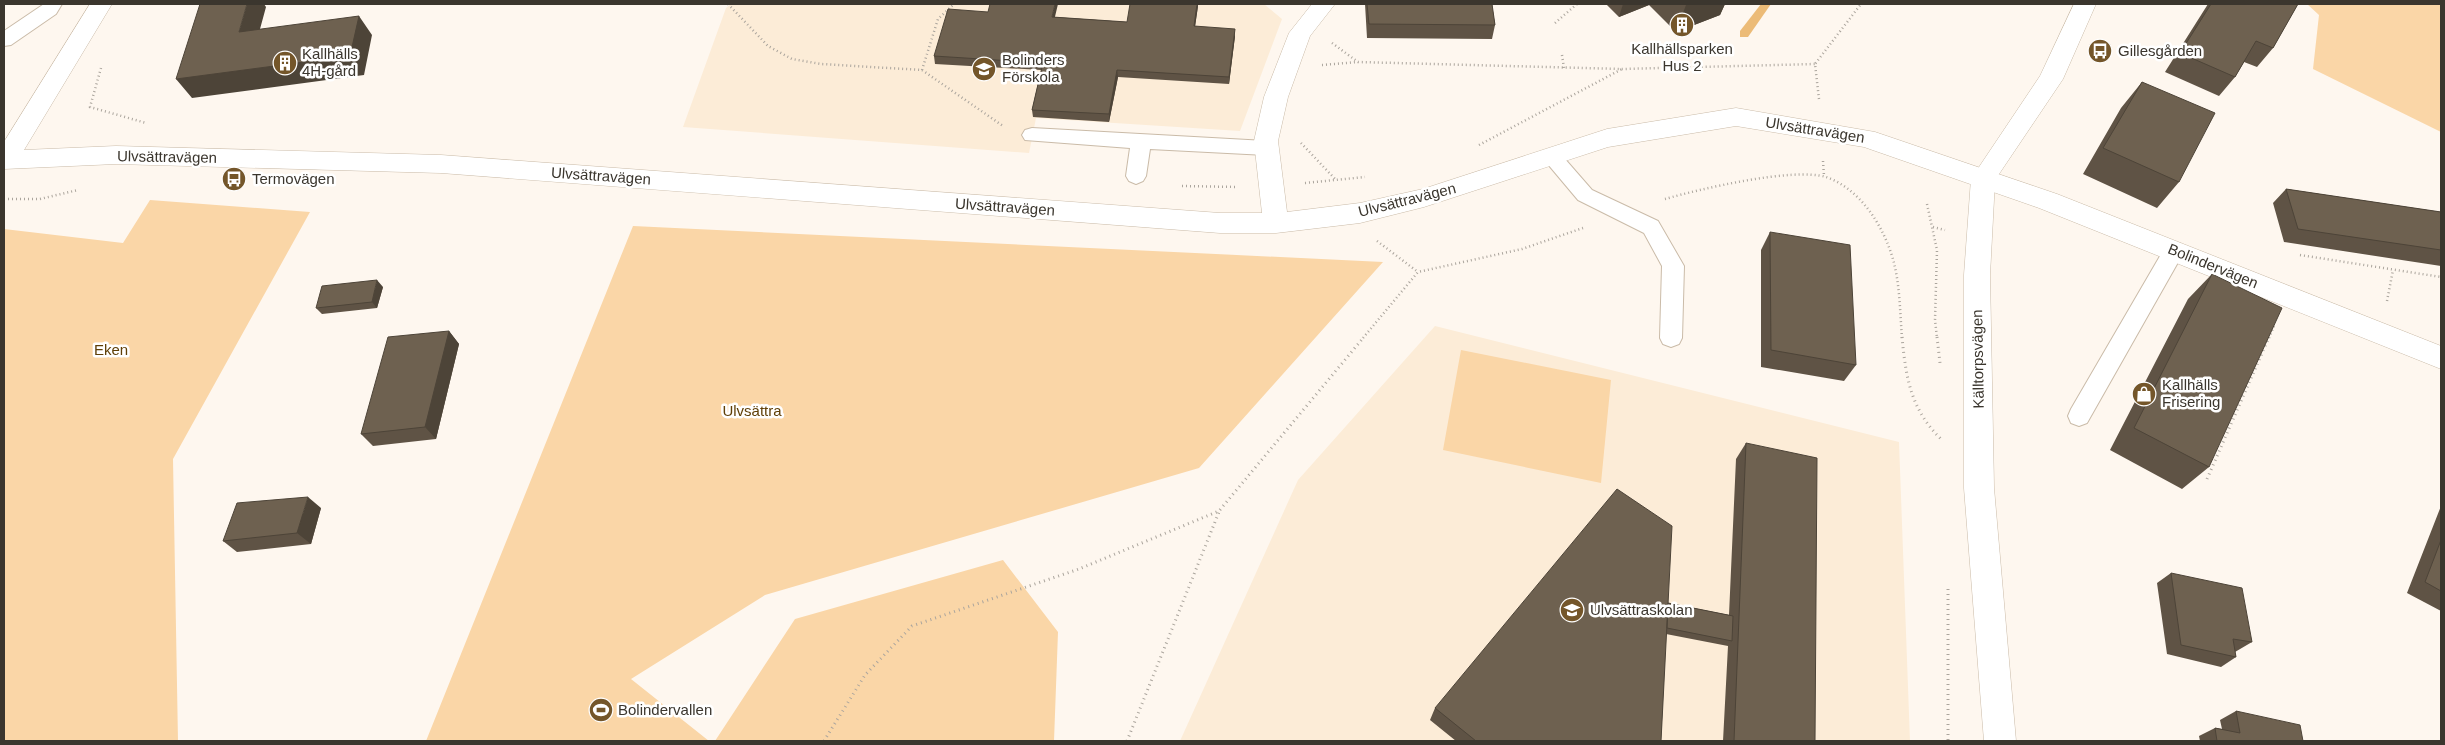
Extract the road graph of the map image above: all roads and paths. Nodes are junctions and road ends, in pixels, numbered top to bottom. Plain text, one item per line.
1 (54, 4) edge
2 (101, 4) edge
3 (729, 4) edge
4 (954, 4) edge
5 (1324, 4) edge
6 (1577, 4) edge
7 (1861, 4) edge
8 (2085, 4) edge
9 (1308, 23) junction
10 (1555, 23) dead end
11 (4, 40) edge
12 (1562, 55) dead end
13 (1358, 62) junction
14 (103, 63) dead end
15 (1815, 64) junction
16 (1312, 66) dead end
17 (1564, 68) junction
18 (1622, 69) junction
19 (922, 70) junction
20 (1820, 104) dead end
21 (148, 123) dead end
22 (1032, 135) joint
23 (1141, 141) junction
24 (1300, 142) dead end
25 (1266, 148) junction
26 (1471, 150) dead end
27 (1551, 156) junction
28 (4, 160) edge
29 (1136, 176) dead end
30 (1367, 176) dead end
31 (1983, 179) junction
32 (1336, 181) junction
33 (1179, 185) dead end
34 (1271, 185) junction
35 (1620, 214) junction
36 (1276, 223) junction
37 (1933, 227) dead end
38 (1944, 230) dead end
39 (1370, 236) dead end
40 (2174, 250) junction
41 (2300, 255) dead end
42 (1418, 272) junction
43 (2441, 277) edge
44 (2288, 296) junction
45 (1670, 338) dead end
46 (2441, 358) edge
47 (2079, 416) dead end
48 (1947, 446) dead end
49 (2207, 479) edge
50 (1219, 511) junction
51 (824, 741) edge
52 (1127, 741) edge
53 (2000, 741) edge

1 - 11 lane
2 - 28 street
3 - 19 path
4 - 19 path
5 - 9 street
6 - 10 path
7 - 15 path
8 - 31 street
9 - 13 path
9 - 25 street
12 - 17 path
13 - 16 path
13 - 17 path
14 - 21 path
15 - 18 path
15 - 20 path
17 - 18 path
18 - 26 path
19 - 22 path
22 - 23 lane
23 - 25 lane
23 - 29 lane
24 - 32 path
25 - 34 street
27 - 31 street, Ulvsättravägen
27 - 35 lane
27 - 36 street, Ulvsättravägen
28 - 36 street, Ulvsättravägen
30 - 32 path
31 - 40 street, Bolindervägen
31 - 53 street, Källtorpsvägen
32 - 34 path
33 - 34 path
34 - 36 street
35 - 42 path
35 - 45 lane
35 - 48 path
37 - 38 path
39 - 42 path
40 - 44 street, Bolindervägen
40 - 47 lane
41 - 43 path
42 - 50 path
44 - 46 street, Bolindervägen
44 - 49 path
50 - 51 path
50 - 52 path

